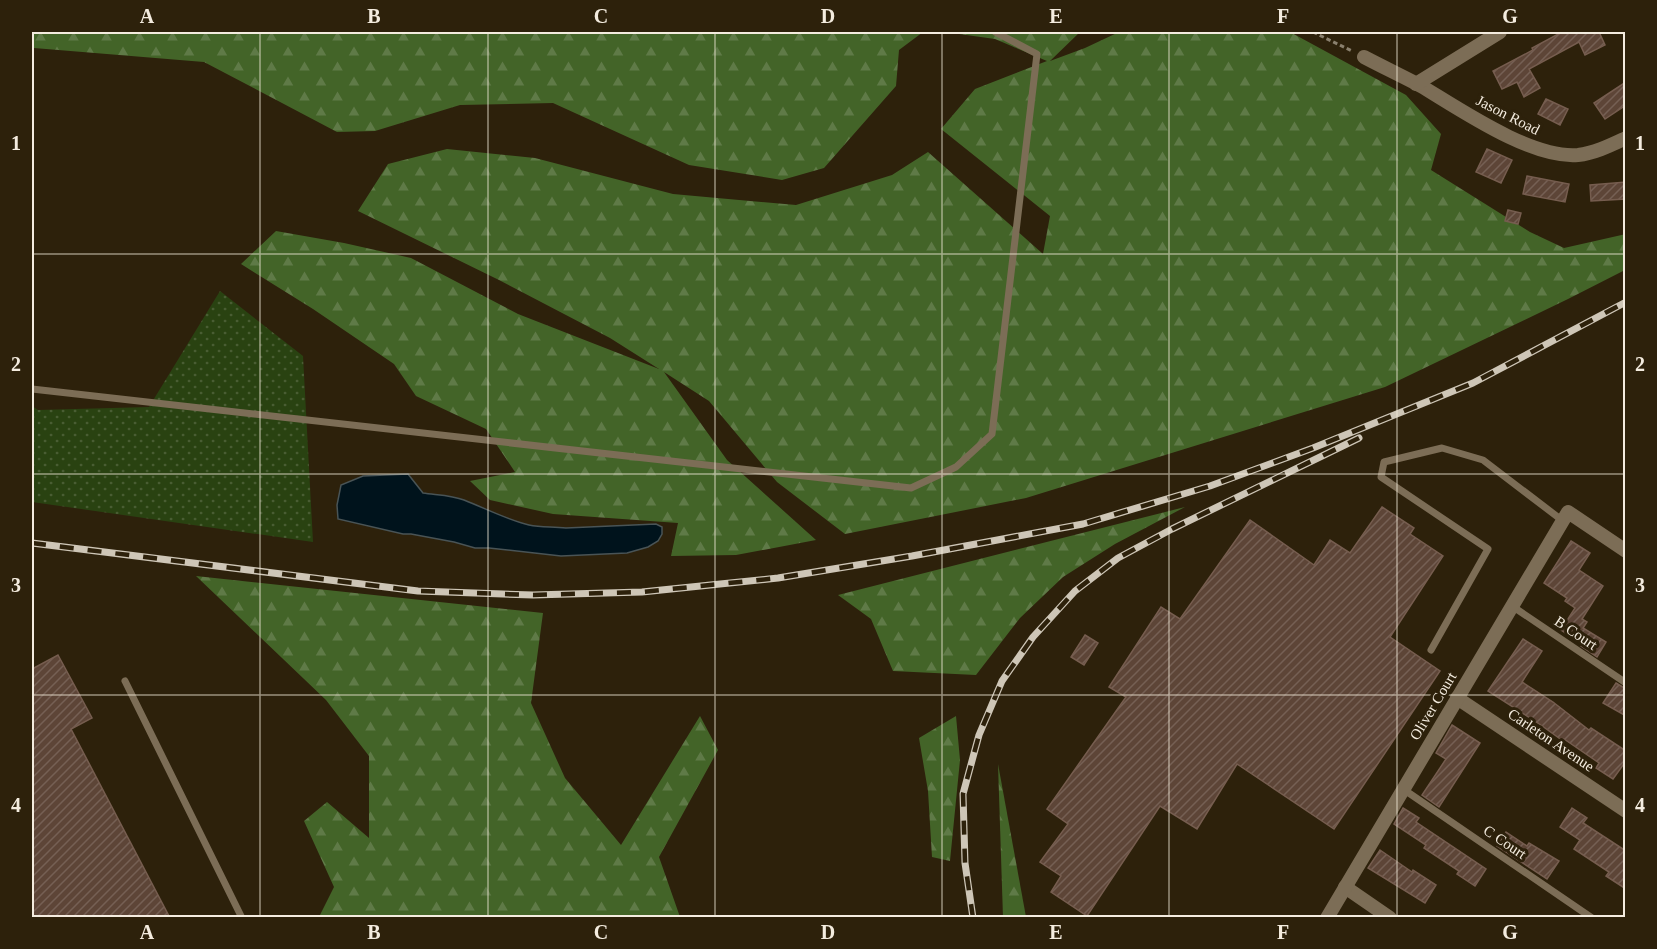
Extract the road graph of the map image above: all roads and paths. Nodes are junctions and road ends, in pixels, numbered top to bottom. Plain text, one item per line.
1 (995, 32) edge
2 (1313, 32) edge
3 (1500, 32) edge
4 (1364, 57) joint
5 (1416, 84) junction
6 (1626, 138) edge
7 (32, 390) edge
8 (1565, 516) junction
9 (1626, 551) edge
10 (1512, 606) junction
11 (1431, 650) dead end
12 (124, 681) dead end
13 (1626, 683) edge
14 (1458, 698) junction
15 (1403, 789) junction
16 (1626, 811) edge
17 (1345, 887) junction
18 (242, 918) edge
19 (1327, 918) edge
20 (1390, 918) edge
21 (1592, 918) edge

1 - 7 lane
2 - 4 path
3 - 5 street
4 - 5 street, Jason Road
5 - 6 street, Jason Road
8 - 9 street
8 - 10 street, Oliver Court
8 - 11 lane
10 - 13 lane, B Court
10 - 14 street, Oliver Court
12 - 18 lane
14 - 15 street, Oliver Court
14 - 16 street, Carleton Avenue
15 - 17 street, Oliver Court
15 - 21 lane, C Court
17 - 19 street, Oliver Court
17 - 20 street

